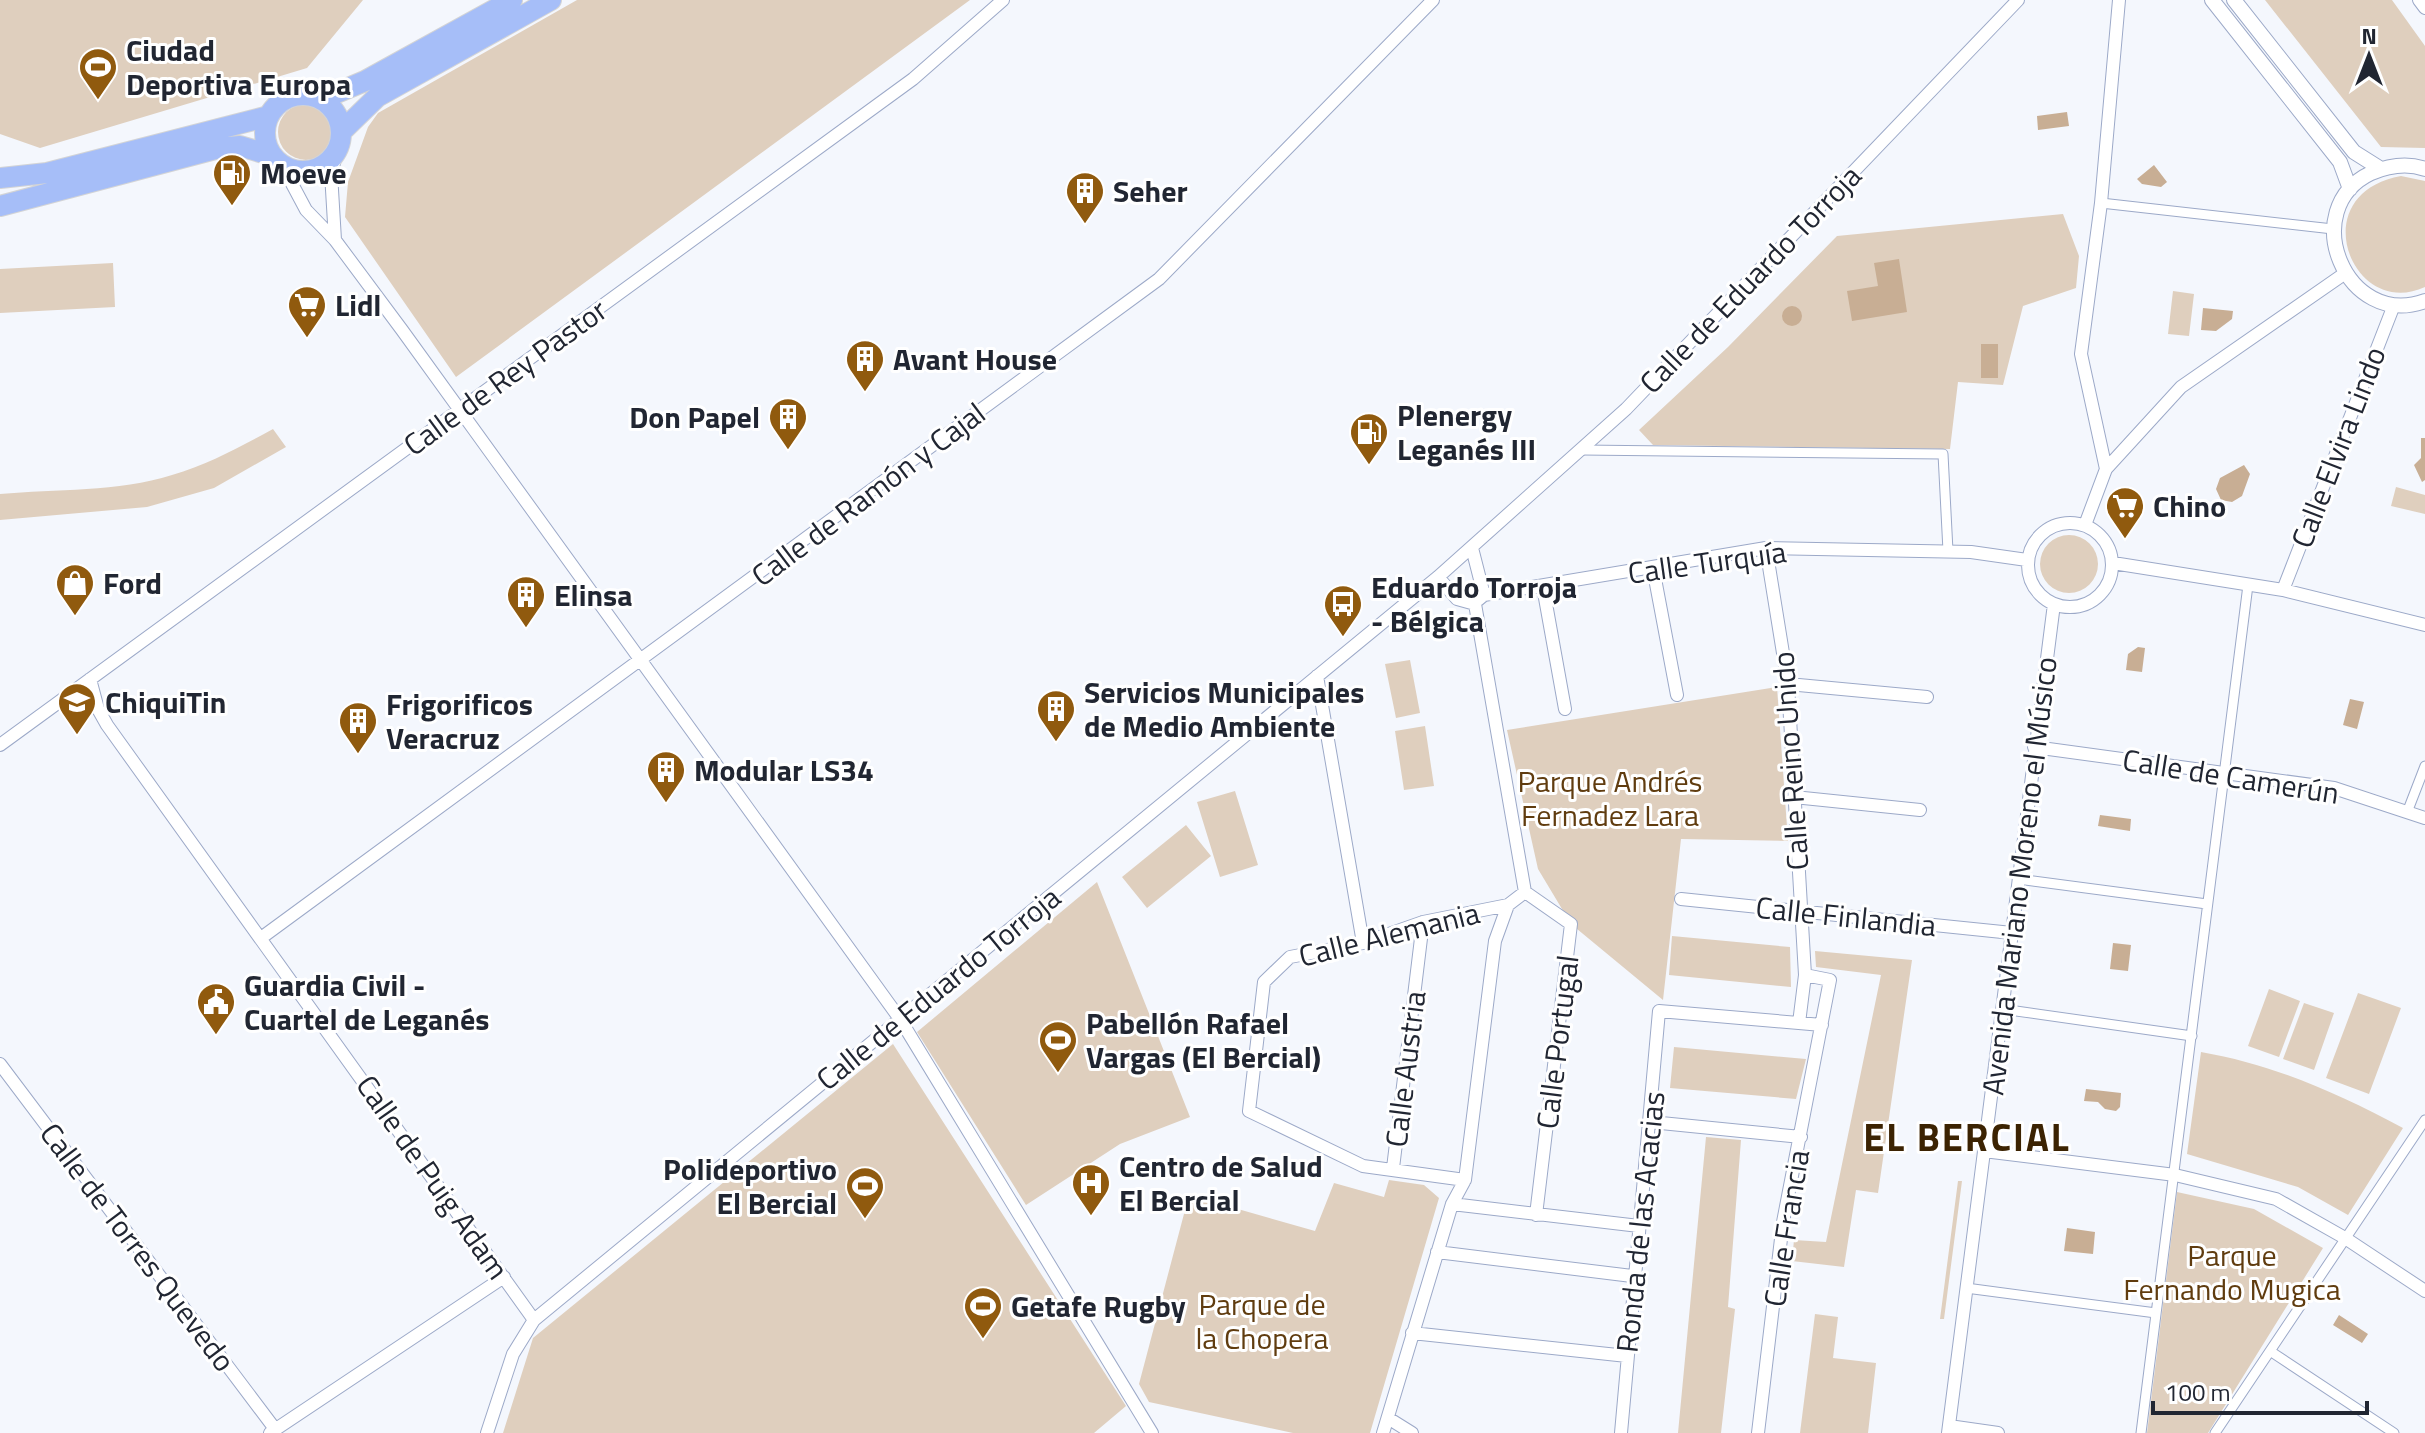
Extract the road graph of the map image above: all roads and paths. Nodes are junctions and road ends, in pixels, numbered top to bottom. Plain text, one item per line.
1 (512, 0) edge
2 (551, 0) edge
3 (1003, 0) edge
4 (1433, 0) edge
5 (2018, 0) edge
6 (2119, 0) edge
7 (2212, 0) edge
8 (2234, 0) edge
9 (2419, 0) edge
10 (2425, 8) edge
11 (322, 99) junction
12 (269, 116) junction
13 (340, 139) junction
14 (278, 160) junction
15 (2381, 169) junction
16 (2425, 169) edge
17 (0, 178) edge
18 (2350, 189) junction
19 (2101, 203) junction
20 (0, 206) edge
21 (2333, 229) junction
22 (335, 240) junction
23 (2344, 274) junction
24 (2425, 301) edge
25 (2394, 305) junction
26 (459, 410) junction
27 (1582, 450) junction
28 (2106, 469) junction
29 (2085, 525) junction
30 (1472, 548) junction
31 (1766, 548) junction
32 (1948, 551) junction
33 (2027, 560) junction
34 (2113, 563) junction
35 (1653, 568) junction
36 (1438, 577) junction
37 (2248, 585) junction
38 (1543, 587) junction
39 (2283, 590) junction
40 (1479, 600) junction
41 (2054, 604) junction
42 (2425, 625) edge
43 (642, 661) junction
44 (1317, 676) junction
45 (90, 679) junction
46 (1788, 684) junction
47 (1677, 695) dead end
48 (1927, 697) dead end
49 (1565, 709) dead end
50 (0, 745) edge
51 (2034, 747) junction
52 (2425, 766) edge
53 (2223, 773) junction
54 (1794, 797) junction
55 (1920, 810) dead end
56 (2408, 810) junction
57 (2425, 818) edge
58 (2018, 879) junction
59 (1525, 892) junction
60 (1681, 899) dead end
61 (2207, 904) junction
62 (1508, 905) junction
63 (1801, 911) junction
64 (1423, 922) junction
65 (2012, 933) junction
66 (261, 938) junction
67 (1363, 943) junction
68 (1805, 975) junction
69 (2002, 1009) junction
70 (900, 1019) junction
71 (1799, 1023) junction
72 (1822, 1025) junction
73 (2192, 1036) junction
74 (0, 1064) edge
75 (2425, 1120) edge
76 (1651, 1122) junction
77 (1801, 1137) junction
78 (1984, 1151) junction
79 (1393, 1168) junction
80 (2175, 1175) junction
81 (1465, 1180) junction
82 (1452, 1204) junction
83 (1536, 1215) junction
84 (1639, 1226) junction
85 (2345, 1238) junction
86 (1437, 1252) junction
87 (1632, 1276) junction
88 (504, 1277) junction
89 (1966, 1288) junction
90 (2425, 1291) edge
91 (2156, 1313) junction
92 (534, 1320) junction
93 (1412, 1333) junction
94 (2270, 1351) junction
95 (1627, 1356) junction
96 (1388, 1418) junction
97 (1948, 1430) edge
98 (272, 1431) edge
99 (1150, 1432) edge
100 (487, 1433) edge
101 (1383, 1433) edge
102 (1412, 1433) edge
103 (1621, 1433) edge
104 (1758, 1433) edge
105 (1998, 1433) edge
106 (2141, 1433) edge
107 (2215, 1433) edge
108 (2394, 1433) edge

1 - 11 highway
2 - 13 highway
3 - 26 street, Calle de Rey Pastor
4 - 43 street, Calle de Ramón y Cajal
5 - 27 street, Calle de Eduardo Torroja
6 - 19 street
7 - 18 street
8 - 15 street
9 - 10 street
11 - 12 highway
11 - 13 highway
12 - 14 highway
12 - 17 highway
13 - 14 highway
13 - 22 street
14 - 20 highway
14 - 22 street
15 - 16 street
15 - 18 street
18 - 21 street
19 - 21 street
19 - 28 street
21 - 23 street
22 - 26 street
23 - 25 street
23 - 28 street
24 - 25 street
25 - 39 street, Calle Elvira Lindo
26 - 43 street
26 - 45 street, Calle de Rey Pastor
27 - 30 street, Calle de Eduardo Torroja
27 - 32 street
28 - 29 street
29 - 33 street
29 - 34 street
30 - 36 street, Calle de Eduardo Torroja
30 - 40 street
31 - 32 street, Calle Turquía
31 - 35 street, Calle Turquía
31 - 46 street, Calle Reino Unido
32 - 33 street, Calle Turquía
33 - 41 street
34 - 37 street
34 - 41 street
35 - 38 street, Calle Turquía
35 - 47 street
36 - 40 street
36 - 44 street, Calle de Eduardo Torroja
37 - 39 street
37 - 53 street
38 - 40 street, Calle Turquía
38 - 49 street
39 - 42 street
40 - 59 street
41 - 51 street, Avenida Mariano Moreno el Músico
43 - 66 street, Calle de Ramón y Cajal
43 - 70 street
44 - 67 street
44 - 70 street, Calle de Eduardo Torroja
45 - 50 street, Calle de Rey Pastor
45 - 66 street, Calle de Puig Adam
46 - 48 street
46 - 54 street, Calle Reino Unido
51 - 53 street, Calle de Camerún
51 - 58 street, Avenida Mariano Moreno el Músico
52 - 56 street
53 - 56 street, Calle de Camerún
53 - 61 street
54 - 55 street
54 - 63 street, Calle Reino Unido
56 - 57 street, Calle de Camerún
58 - 61 street
58 - 65 street, Avenida Mariano Moreno el Músico
59 - 62 street
59 - 83 street, Calle Portugal
60 - 63 street, Calle Finlandia
61 - 73 street
62 - 64 street, Calle Alemania
62 - 81 street
63 - 65 street, Calle Finlandia
63 - 68 street, Calle Reino Unido
64 - 67 street, Calle Alemania
64 - 79 street, Calle Austria
65 - 69 street, Avenida Mariano Moreno el Músico
66 - 88 street, Calle de Puig Adam
67 - 79 street, Calle Alemania
68 - 71 street, Calle Reino Unido
68 - 72 street, Calle Francia
69 - 73 street
69 - 78 street, Avenida Mariano Moreno el Músico
70 - 92 street, Calle de Eduardo Torroja
70 - 99 street
71 - 72 street
71 - 76 street, Ronda de las Acacias
72 - 77 street, Calle Francia
73 - 80 street
74 - 98 street, Calle de Torres Quevedo
75 - 85 street
76 - 77 street
76 - 84 street, Ronda de las Acacias
77 - 104 street, Calle Francia
78 - 80 street
78 - 89 street, Avenida Mariano Moreno el Músico
79 - 81 street
80 - 85 street
80 - 91 street
81 - 82 street
82 - 83 street
82 - 86 street
83 - 84 street
84 - 87 street, Ronda de las Acacias
85 - 90 street
85 - 94 street
86 - 87 street
86 - 93 street
87 - 95 street, Ronda de las Acacias
88 - 92 street, Calle de Puig Adam
88 - 98 street
89 - 91 street
89 - 97 street, Avenida Mariano Moreno el Músico
91 - 106 street
92 - 100 street, Calle de Eduardo Torroja
93 - 95 street
93 - 96 street
94 - 107 street
94 - 108 street
95 - 103 street, Ronda de las Acacias
96 - 101 street
96 - 102 street
97 - 105 street

